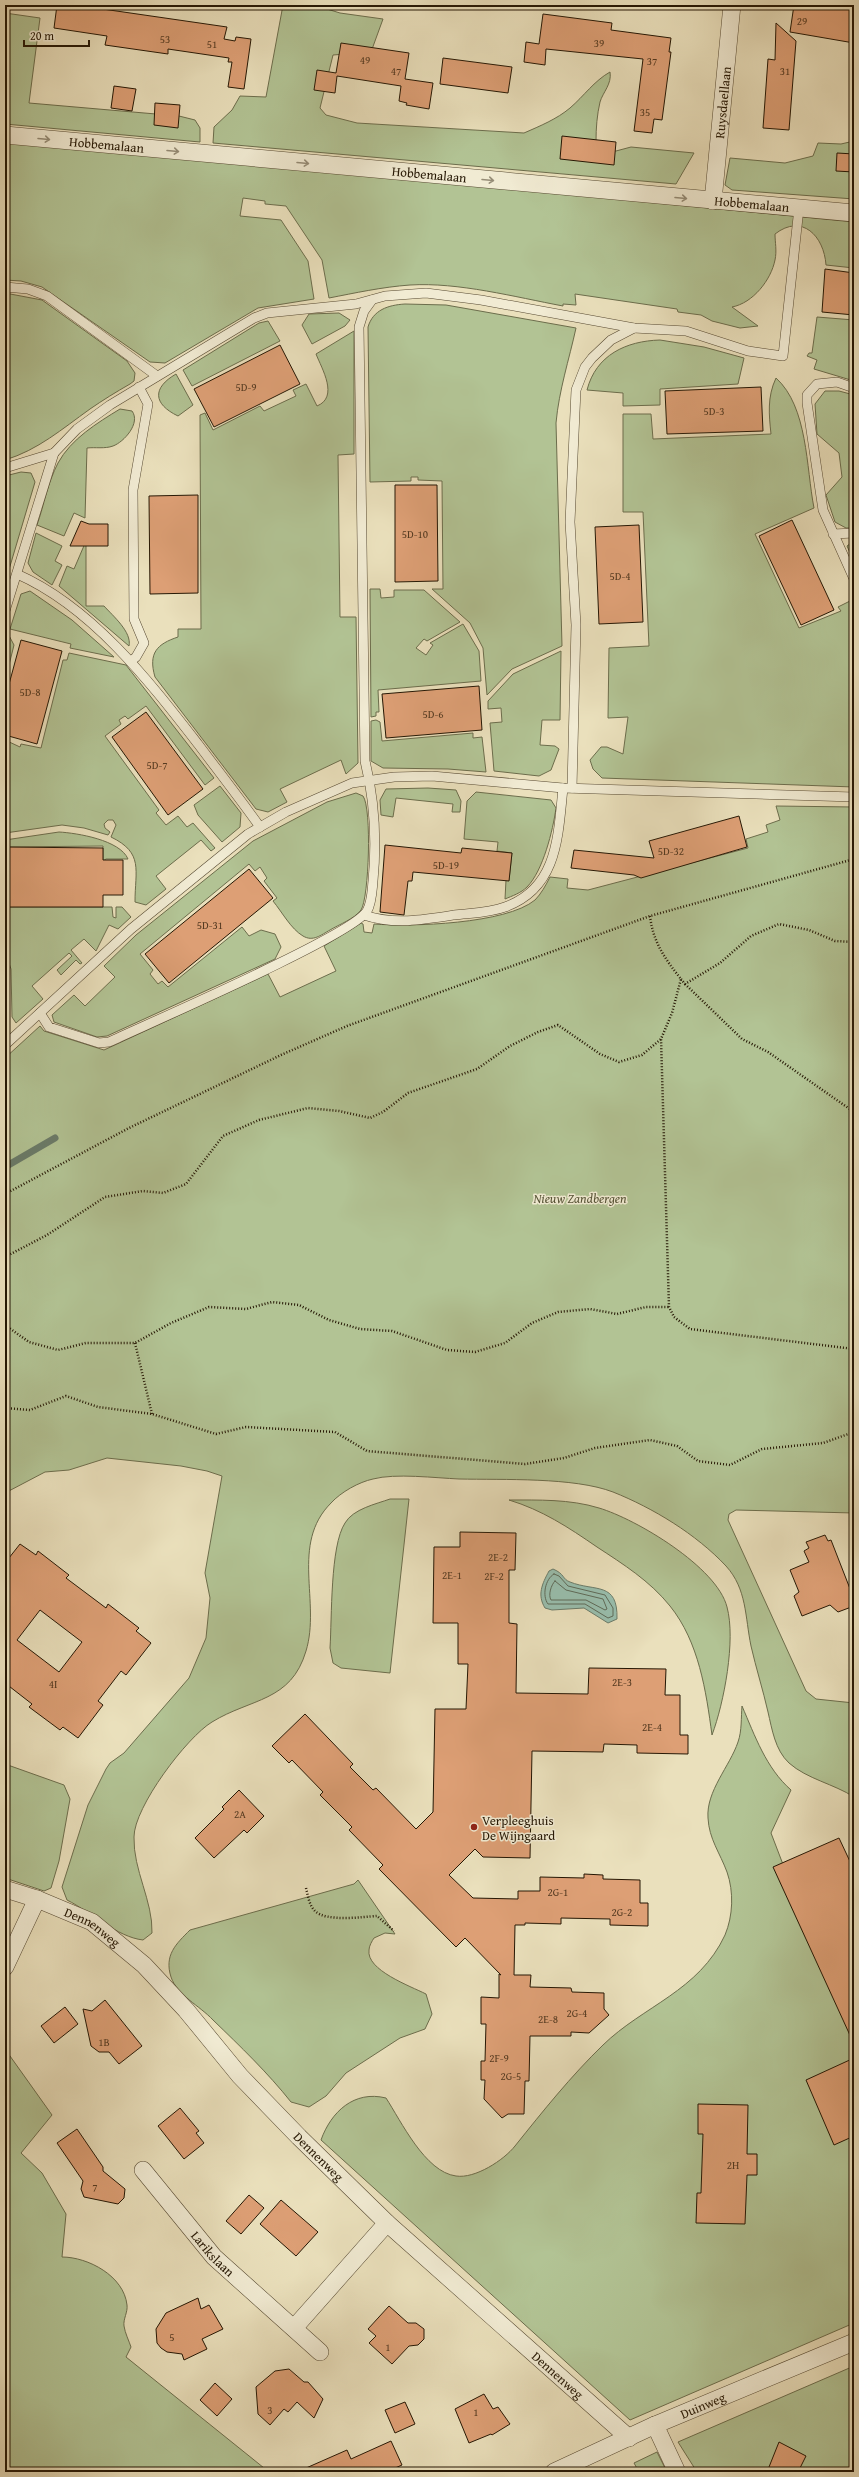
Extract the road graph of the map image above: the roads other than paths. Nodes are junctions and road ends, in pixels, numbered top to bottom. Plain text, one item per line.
1 (732, 5) edge
2 (5, 136) edge
3 (713, 200) junction
4 (799, 208) junction
5 (854, 213) edge
6 (5, 287) edge
7 (372, 300) junction
8 (634, 328) junction
9 (157, 376) junction
10 (140, 387) junction
11 (854, 388) edge
12 (54, 453) junction
13 (5, 468) edge
14 (854, 533) edge
15 (833, 534) junction
16 (17, 574) junction
17 (854, 579) edge
18 (5, 611) edge
19 (131, 661) junction
20 (369, 780) junction
21 (567, 788) junction
22 (854, 797) edge
23 (260, 827) junction
24 (364, 915) junction
25 (40, 1013) junction
26 (5, 1045) edge
27 (5, 1889) edge
28 (37, 1899) junction
29 (5, 1967) edge
30 (142, 2170) dead end
31 (387, 2223) junction
32 (294, 2328) junction
33 (854, 2342) edge
34 (320, 2352) dead end
35 (655, 2425) junction
36 (629, 2438) junction
37 (554, 2472) edge
38 (677, 2472) edge

1 - 3 street, Ruysdaellaan
2 -> 3 street, Hobbemalaan
3 - 4 street, Hobbemalaan
4 - 5 street, Hobbemalaan
4 - 8 lane
6 - 9 lane
7 - 8 lane
7 - 9 lane
7 - 20 lane
8 - 21 lane
9 - 10 lane
10 - 12 lane
10 - 19 lane
11 - 15 lane
12 - 13 lane
12 - 16 lane
14 - 15 lane
15 - 17 lane
16 - 18 lane
16 - 19 lane
19 - 23 lane
20 - 21 lane
20 - 23 lane
20 - 24 lane
21 - 22 lane
21 - 24 lane
23 - 25 lane
24 - 25 lane
25 - 26 lane
27 - 28 street, Dennenweg
28 - 29 street
28 - 31 street, Dennenweg
30 - 32 street, Larikslaan
31 - 32 street
31 - 36 street, Dennenweg
32 - 34 street, Larikslaan
33 - 35 street, Duinweg
35 - 36 street, Duinweg
35 - 38 street
36 - 37 street, Duinweg

